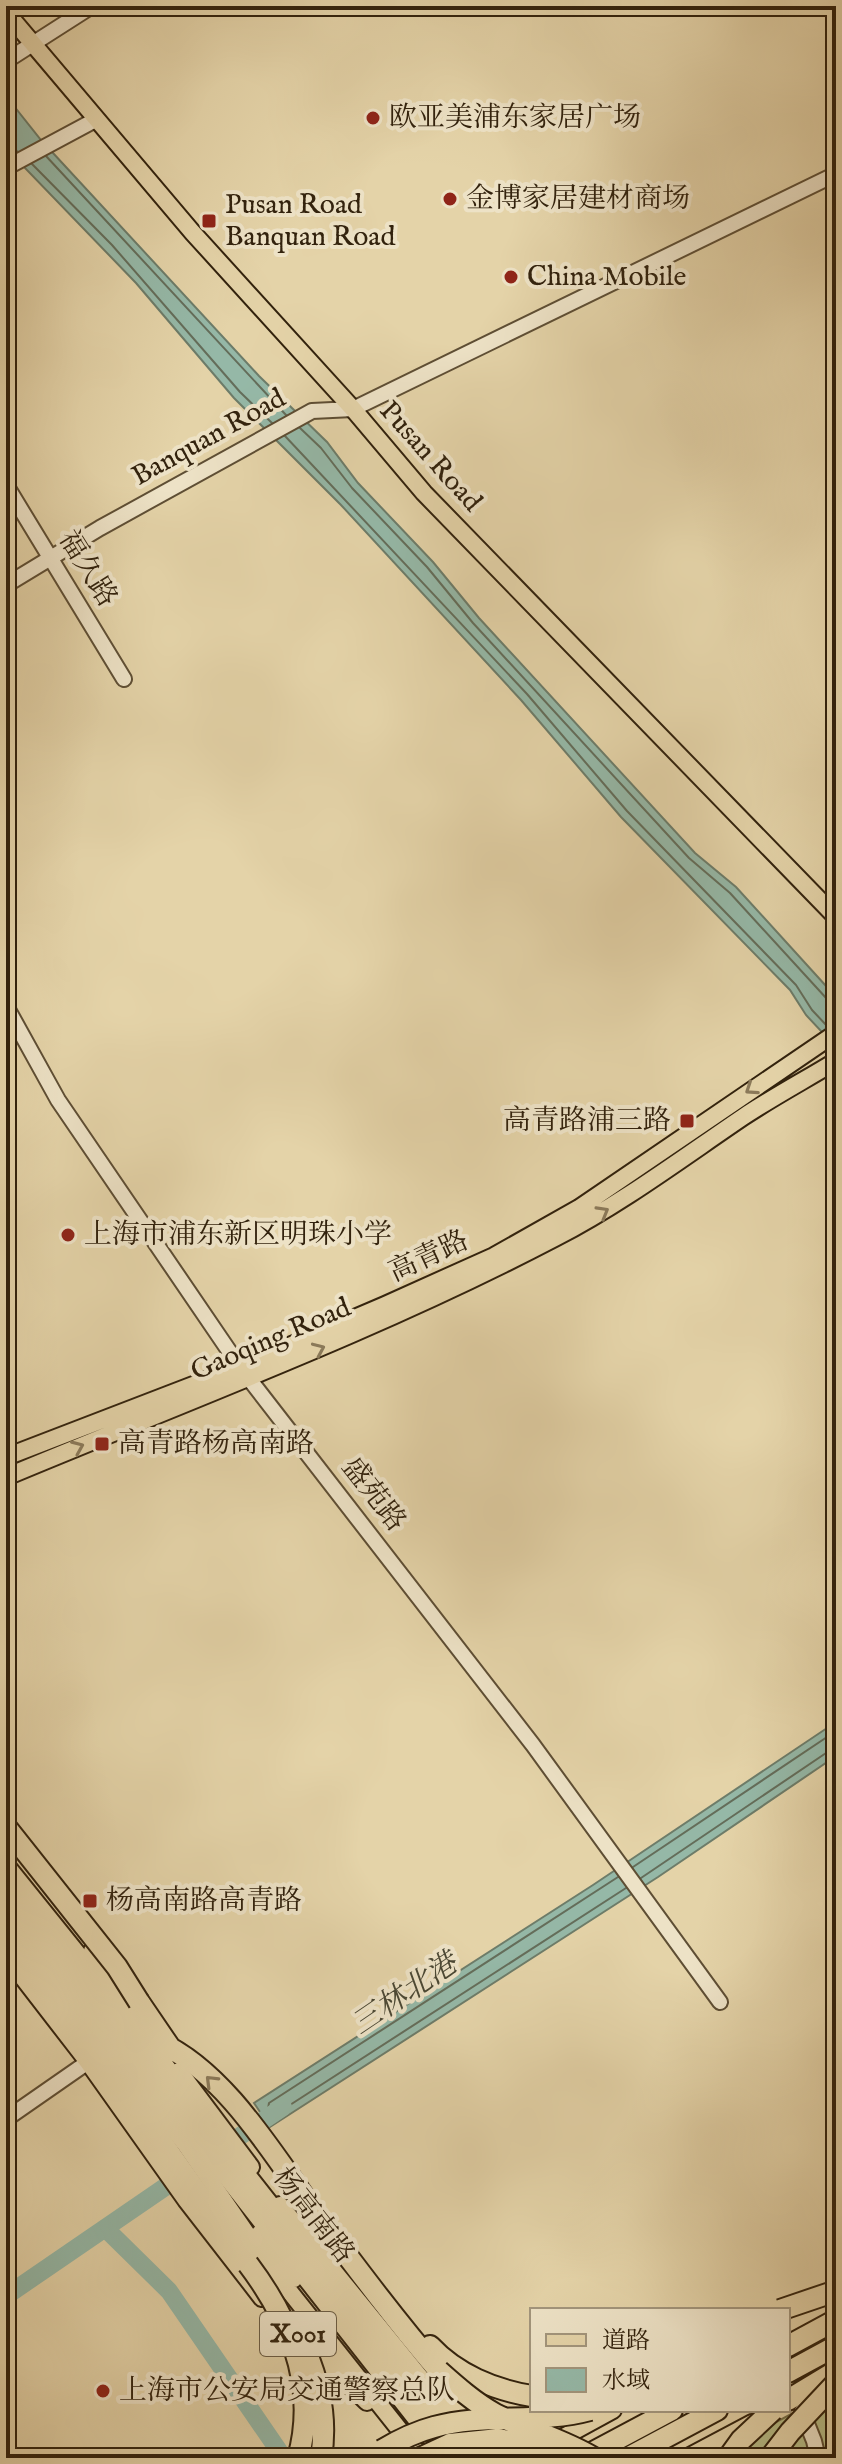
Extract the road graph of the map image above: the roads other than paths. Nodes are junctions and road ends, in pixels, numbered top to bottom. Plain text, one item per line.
1 (92, 6) edge
2 (6, 12) edge
3 (33, 45) junction
4 (6, 61) edge
5 (97, 119) junction
6 (13, 164) dead end
7 (836, 174) edge
8 (353, 409) junction
9 (6, 485) edge
10 (50, 559) junction
11 (6, 585) edge
12 (124, 679) dead end
13 (836, 917) edge
14 (6, 1006) edge
15 (836, 1033) edge
16 (836, 1062) edge
17 (245, 1373) junction
18 (6, 1457) edge
19 (6, 1477) edge
20 (6, 1816) edge
21 (6, 1827) edge
22 (6, 1842) edge
23 (6, 1868) edge
24 (6, 1893) edge
25 (6, 1915) edge
26 (6, 1939) edge
27 (6, 1956) edge
28 (103, 1964) junction
29 (111, 1979) junction
30 (720, 2002) dead end
31 (118, 2005) junction
32 (169, 2047) junction
33 (88, 2062) junction
34 (130, 2079) junction
35 (6, 2119) edge
36 (138, 2133) junction
37 (189, 2140) junction
38 (231, 2171) junction
39 (273, 2196) junction
40 (291, 2245) junction
41 (372, 2287) junction
42 (836, 2291) edge
43 (271, 2294) junction
44 (786, 2308) edge
45 (790, 2316) edge
46 (836, 2320) edge
47 (790, 2345) edge
48 (836, 2346) edge
49 (790, 2371) edge
50 (836, 2371) edge
51 (836, 2381) edge
52 (530, 2396) edge
53 (791, 2401) edge
54 (583, 2412) edge
55 (609, 2412) edge
56 (668, 2412) edge
57 (713, 2412) edge
58 (771, 2412) edge
59 (773, 2412) edge
60 (298, 2458) edge
61 (321, 2458) edge
62 (374, 2458) edge
63 (421, 2458) edge
64 (435, 2458) edge
65 (449, 2458) edge
66 (468, 2458) edge
67 (486, 2458) edge
68 (503, 2458) edge
69 (525, 2458) edge
70 (562, 2458) edge
71 (582, 2458) edge
72 (594, 2458) edge
73 (627, 2458) edge
74 (686, 2458) edge
75 (728, 2458) edge
76 (770, 2458) edge
77 (818, 2458) edge

1 - 3 street
2 - 3 main road, Pusan Road
3 - 4 street
3 - 5 main road, Pusan Road
5 - 6 street
5 - 8 main road, Pusan Road
7 - 8 street, Banquan Road
8 - 10 street, Banquan Road
8 - 13 main road, Pusan Road
9 - 10 street, 福久路
10 - 11 street, Banquan Road
10 - 12 street, 福久路
14 - 17 street, 盛苑路
15 -> 17 main road, 高青路
17 -> 16 main road, Gaoqing Road
17 - 18 main road, 高青路
19 -> 17 main road, Gaoqing Road
17 - 30 street, 盛苑路
20 - 28 main road
21 - 32 highway, 杨高南路, bridge
22 - 28 main road, 杨高南路 / X001
23 - 31 highway, 杨高南路 / X001
24 - 34 highway, 杨高南路 / X001
25 - 34 main road, X001
26 - 34 highway, 杨高南路 / X001
27 - 33 main road, X001
28 - 29 main road, 杨高南路 / X001
29 - 31 main road, 杨高南路 / X001
29 - 32 main road, 杨高南路 / X001
31 - 37 highway, 杨高南路 / X001
32 - 37 main road, 杨高南路 / X001
41 -> 32 highway, X001
33 - 35 street
33 - 36 main road, X001
34 - 36 main road, 杨高南路
34 - 37 highway, 杨高南路 / X001
34 - 37 highway, X001
36 - 37 main road, X001
37 - 38 highway, 杨高南路 / X001
37 - 43 highway, X001, bridge
37 - 63 main road, X001
38 - 39 main road, 杨高南路 / X001
38 - 40 highway, 杨高南路 / X001
38 - 40 highway, 杨高南路 / X001
38 - 63 main road, X001
39 - 40 main road, 杨高南路 / X001
39 - 68 main road, X001
40 - 64 main road, 杨高南路 / X001, bridge
40 - 65 highway, 杨高南路 / X001, bridge
40 - 66 highway, 杨高南路 / X001, bridge
40 - 67 main road, 杨高南路 / X001, bridge
41 - 52 highway
41 - 72 highway, X001, bridge
42 - 44 highway, bridge
42 - 45 highway, bridge
43 - 60 highway, bridge
43 - 61 highway, bridge
46 - 47 highway
48 - 49 highway
50 - 53 highway
51 - 53 main road
51 - 76 highway, bridge
53 - 77 street
54 - 62 highway, bridge
55 - 69 main road
56 - 71 highway
57 - 73 highway
58 - 74 main road
59 - 75 highway, bridge
63 - 70 highway, bridge

